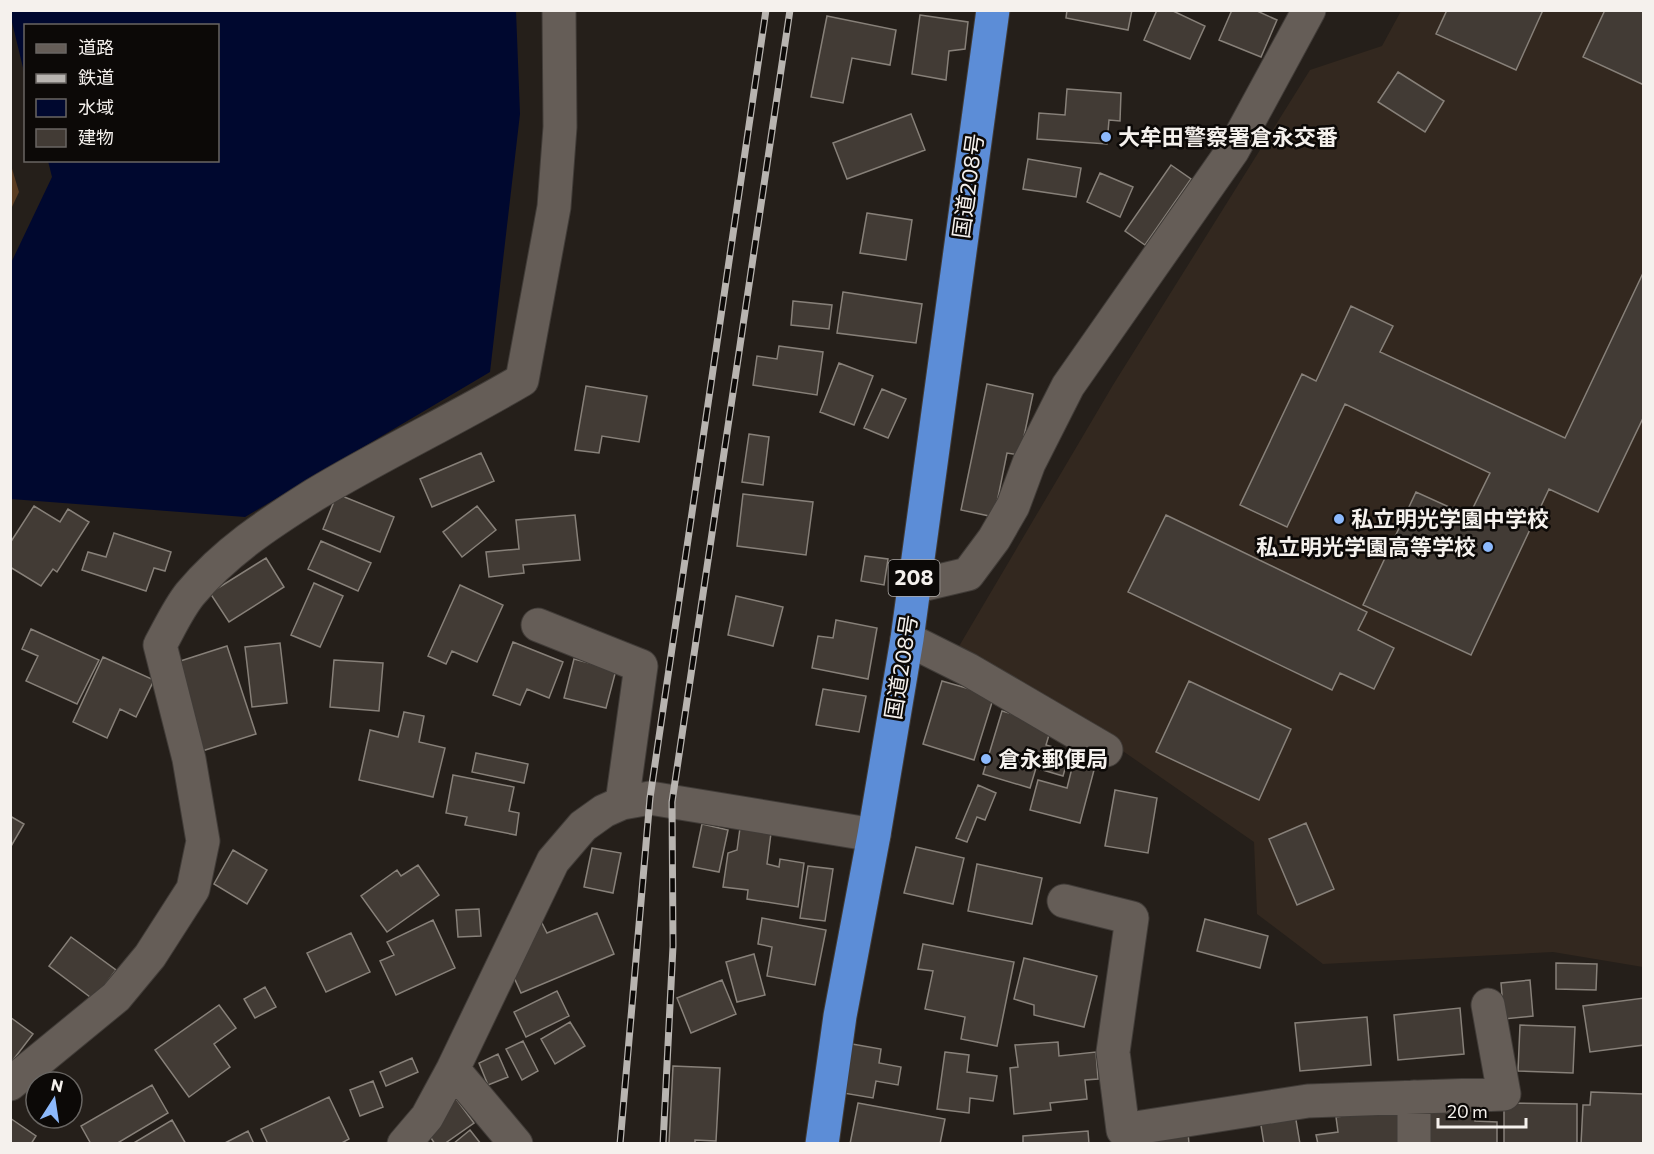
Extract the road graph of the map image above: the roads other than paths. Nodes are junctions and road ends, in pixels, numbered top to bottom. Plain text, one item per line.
1 (559, 10) edge
2 (993, 10) edge
3 (1309, 10) edge
4 (913, 587) junction
5 (538, 625) dead end
6 (907, 639) junction
7 (1106, 750) dead end
8 (622, 803) junction
9 (874, 835) junction
10 (1065, 901) dead end
11 (1488, 1005) dead end
12 (453, 1069) junction
13 (10, 1084) edge
14 (1414, 1097) junction
15 (404, 1143) edge
16 (516, 1143) edge
17 (822, 1143) edge
18 (1414, 1143) edge

1 - 13 street
2 - 4 highway, 国道208号 / 208
3 - 4 street
4 - 6 highway, 国道208号 / 208
5 - 8 street
6 - 7 street
6 - 9 highway, 国道208号 / 208
8 - 9 street
8 - 12 street
9 - 17 highway, 国道208号 / 208
10 - 14 street
11 - 14 street
12 - 15 street
12 - 16 street
14 - 18 street

